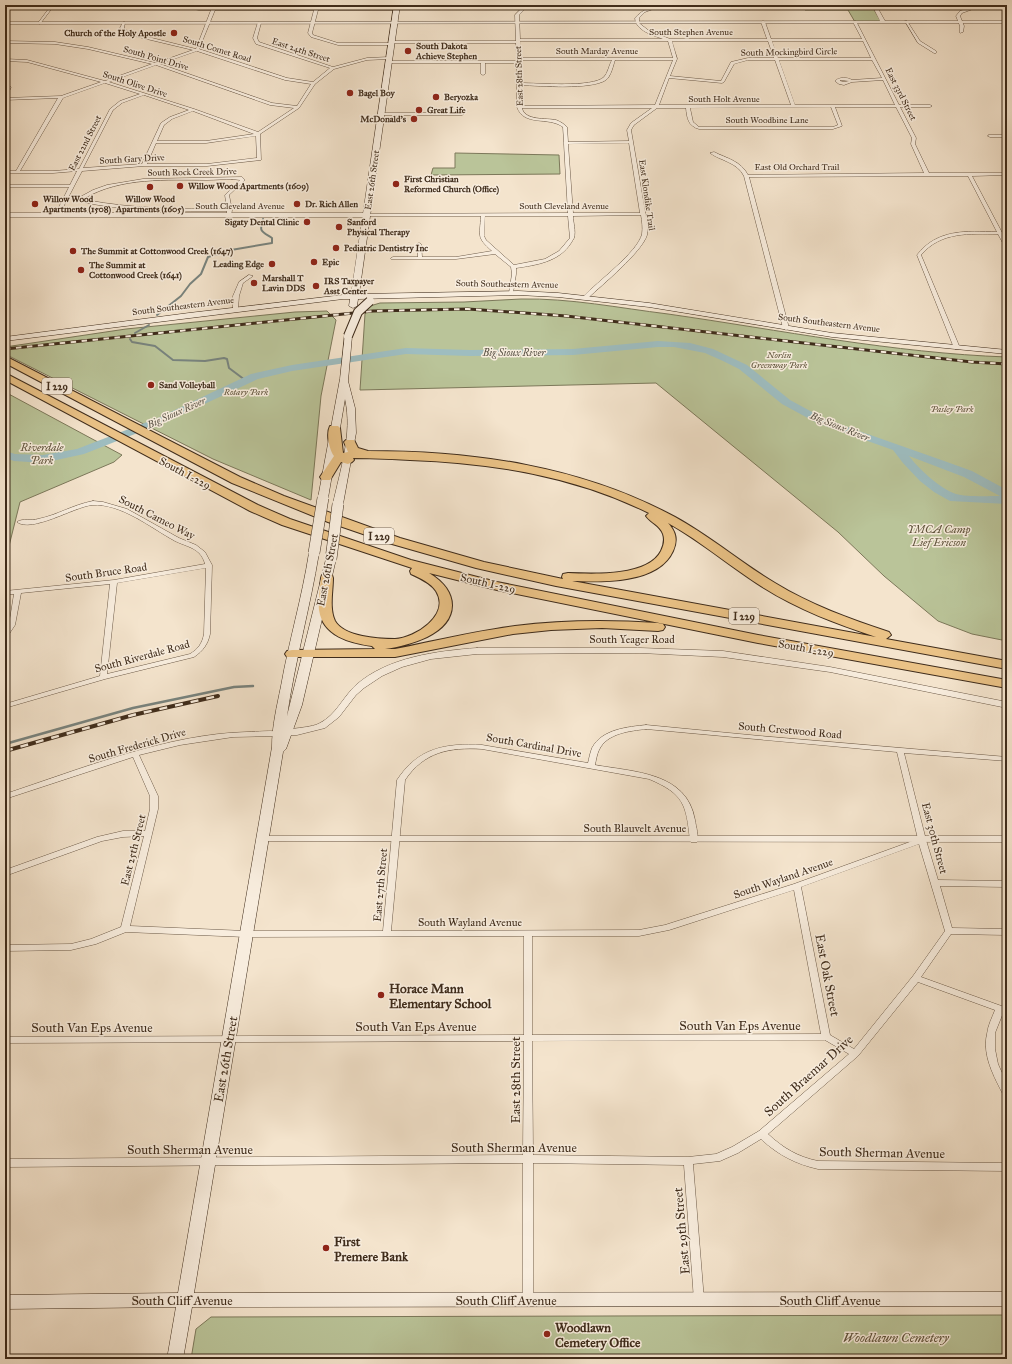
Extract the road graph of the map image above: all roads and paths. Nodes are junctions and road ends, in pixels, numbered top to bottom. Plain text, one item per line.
1 (143, 5) edge
2 (177, 5) edge
3 (527, 5) edge
4 (662, 5) edge
5 (874, 5) edge
6 (982, 5) edge
7 (5, 6) edge
8 (52, 6) edge
9 (214, 7) edge
10 (264, 7) edge
11 (317, 7) edge
12 (397, 7) edge
13 (394, 22) junction
14 (517, 22) junction
15 (638, 22) junction
16 (763, 22) junction
17 (855, 22) junction
18 (883, 22) junction
19 (906, 22) junction
20 (961, 22) junction
21 (5, 23) edge
22 (40, 23) junction
23 (124, 23) junction
24 (208, 23) junction
25 (259, 23) junction
26 (312, 23) junction
27 (1006, 23) edge
28 (961, 32) dead end
29 (670, 40) junction
30 (769, 40) junction
31 (864, 40) junction
32 (517, 41) junction
33 (5, 42) edge
34 (392, 43) junction
35 (197, 50) junction
36 (935, 52) dead end
37 (614, 59) junction
38 (675, 59) junction
39 (776, 59) junction
40 (874, 59) junction
41 (5, 60) edge
42 (389, 60) junction
43 (519, 61) junction
44 (483, 62) junction
45 (156, 64) junction
46 (333, 68) junction
47 (483, 74) dead end
48 (668, 77) junction
49 (884, 79) junction
50 (851, 80) dead end
51 (106, 82) junction
52 (5, 83) edge
53 (314, 83) junction
54 (519, 84) junction
55 (142, 95) junction
56 (5, 96) edge
57 (61, 97) junction
58 (5, 100) edge
59 (793, 106) junction
60 (832, 106) junction
61 (898, 106) junction
62 (930, 106) dead end
63 (298, 107) junction
64 (519, 107) junction
65 (656, 107) junction
66 (688, 107) junction
67 (193, 110) junction
68 (381, 114) junction
69 (462, 114) dead end
70 (258, 134) junction
71 (990, 136) dead end
72 (1007, 136) edge
73 (155, 142) junction
74 (631, 142) junction
75 (565, 143) junction
76 (712, 153) dead end
77 (144, 165) junction
78 (80, 170) junction
79 (5, 172) edge
80 (17, 172) junction
81 (927, 174) junction
82 (969, 174) junction
83 (1007, 174) edge
84 (746, 176) junction
85 (5, 186) edge
86 (72, 186) junction
87 (66, 197) junction
88 (83, 197) junction
89 (229, 212) junction
90 (643, 214) junction
91 (57, 215) junction
92 (367, 215) junction
93 (483, 215) junction
94 (572, 215) junction
95 (5, 216) edge
96 (1000, 233) junction
97 (419, 244) dead end
98 (1007, 247) edge
99 (496, 252) junction
100 (912, 254) dead end
101 (919, 255) junction
102 (420, 257) junction
103 (393, 258) dead end
104 (513, 267) junction
105 (251, 276) dead end
106 (511, 293) junction
107 (382, 295) junction
108 (354, 296) junction
109 (586, 298) junction
110 (235, 309) junction
111 (786, 328) junction
112 (348, 336) junction
113 (6, 338) edge
114 (957, 348) junction
115 (1007, 352) edge
116 (6, 359) edge
117 (5, 376) edge
118 (344, 378) junction
119 (334, 428) junction
120 (350, 442) junction
121 (376, 455) junction
122 (345, 457) junction
123 (326, 477) junction
124 (20, 522) dead end
125 (355, 545) junction
126 (481, 564) junction
127 (209, 565) junction
128 (327, 578) junction
129 (114, 582) junction
130 (18, 592) junction
131 (5, 593) edge
132 (5, 636) edge
133 (758, 639) junction
134 (408, 640) junction
135 (293, 651) junction
136 (308, 651) junction
137 (1007, 664) edge
138 (103, 677) junction
139 (1007, 684) edge
140 (1007, 705) edge
141 (5, 706) edge
142 (283, 733) junction
143 (900, 750) junction
144 (136, 754) junction
145 (1007, 759) edge
146 (591, 766) junction
147 (5, 797) edge
148 (149, 833) junction
149 (263, 839) junction
150 (1007, 839) edge
151 (395, 840) junction
152 (694, 840) junction
153 (922, 840) junction
154 (5, 873) edge
155 (934, 883) junction
156 (1007, 884) edge
157 (797, 886) junction
158 (125, 929) junction
159 (948, 931) junction
160 (387, 932) junction
161 (1007, 932) edge
162 (528, 933) junction
163 (246, 934) junction
164 (5, 948) edge
165 (916, 978) junction
166 (1003, 1010) edge
167 (826, 1037) junction
168 (528, 1038) junction
169 (5, 1040) edge
170 (229, 1040) junction
171 (855, 1054) junction
172 (1007, 1093) edge
173 (762, 1134) junction
174 (528, 1159) junction
175 (688, 1161) junction
176 (207, 1162) junction
177 (5, 1163) edge
178 (1007, 1167) edge
179 (1007, 1299) edge
180 (185, 1300) junction
181 (528, 1300) junction
182 (699, 1300) junction
183 (5, 1302) edge
184 (175, 1359) edge

1 - 8 street
2 - 9 street
3 - 14 street, East 28th Street
4 - 15 street
5 - 18 street
6 - 20 street
7 - 8 street
8 - 22 street
9 - 10 street
9 - 24 street
10 - 11 street
11 - 12 street
11 - 26 street
12 - 13 main road, East 26th Street
13 - 14 street
13 - 26 street
13 - 34 main road, East 26th Street
14 - 15 street
14 - 32 street, East 28th Street
15 - 16 street
15 - 29 street
16 - 17 street
16 - 30 street
17 - 18 street
17 - 31 street, East 33rd Street
18 - 19 street
19 - 20 street
19 - 36 street
20 - 27 street
20 - 28 street
21 - 22 street
22 - 23 street
23 - 24 street
23 - 35 street, South Comet Road
24 - 25 street
24 - 35 street
25 - 26 street
25 - 46 street, East 24th Street
26 - 34 street
29 - 30 street, South Stephen Avenue
29 - 32 street, South Stephen Avenue
29 - 38 street
30 - 31 street, South Stephen Avenue
30 - 39 street
31 - 40 street, East 33rd Street
32 - 34 street, South Stephen Avenue
32 - 43 street, East 28th Street
33 - 45 street, South Point Drive
34 - 42 main road, East 26th Street
35 - 45 street
35 - 53 street, South Comet Road
37 - 38 street, South Marday Avenue
37 - 43 street, South Marday Avenue
37 - 54 street
38 - 48 street
39 - 40 street, South Mockingbird Circle
39 - 48 street, South Mockingbird Circle
39 - 59 street
40 - 49 street, East 33rd Street
41 - 51 street, South Olive Drive
42 - 44 street, South Marday Avenue
42 - 46 street, South Marday Avenue
42 - 68 main road, East 26th Street
43 - 44 street, South Marday Avenue
43 - 54 street, East 28th Street
44 - 47 street
45 - 51 street
45 - 63 street, South Point Drive
46 - 53 street, East 24th Street
48 - 65 street
49 - 50 street
49 - 61 street, East 33rd Street
51 - 55 street, South Olive Drive
51 - 57 street
52 - 56 street
53 - 63 street, East 24th Street
54 - 64 street, East 28th Street
55 - 67 street, South Olive Drive
55 - 78 street, East 22nd Street
57 - 58 street
57 - 80 street
59 - 60 street, South Holt Avenue
59 - 66 street, South Holt Avenue
60 - 61 street, South Holt Avenue
60 - 66 street, South Woodbine Lane
61 - 62 street, South Holt Avenue
61 - 81 street, East 33rd Street
63 - 70 street, East 24th Street
64 - 65 street, South Holt Avenue
64 - 75 street, East 28th Street
65 - 66 street, South Holt Avenue
65 - 74 street, East Klondike Trail
67 - 70 street, South Olive Drive
67 - 73 street
68 - 69 street
68 - 92 main road, East 26th Street
70 - 73 street
70 - 77 street, South Gary Drive
71 - 72 street
73 - 77 street
74 - 75 street
74 - 90 street, East Klondike Trail
75 - 94 street
76 - 84 street
77 - 78 street, South Gary Drive
78 - 80 street, South Gary Drive
78 - 86 street, East 22nd Street
79 - 80 street, South Gary Drive
81 - 82 street, East Old Orchard Trail
81 - 84 street, East Old Orchard Trail
82 - 83 street, East Old Orchard Trail
82 - 96 street
84 - 111 street, East Old Orchard Trail
85 - 86 street
86 - 87 street, East 22nd Street
87 - 88 street, South Rock Creek Drive
87 - 91 street, East 22nd Street
88 - 89 street, South Rock Creek Drive
88 - 89 street, South Rock Creek Drive
89 - 91 street, South Cleveland Avenue
89 - 92 street, South Cleveland Avenue
90 - 94 street, South Cleveland Avenue
90 - 109 street, East Klondike Trail
91 - 95 street, South Cleveland Avenue
92 - 93 street, South Cleveland Avenue
92 - 108 main road, East 26th Street
93 - 94 street, South Cleveland Avenue
93 - 99 street
94 - 104 street
96 - 98 street
96 - 101 street
97 - 102 street
99 - 102 street
99 - 104 street
100 - 101 street
101 - 114 street
102 - 103 street
104 - 106 street
105 - 110 street
106 - 107 main road, South Southeastern Avenue
106 - 109 main road, South Southeastern Avenue
107 - 108 main road, South Southeastern Avenue
107 - 112 main road, bridge
108 - 110 main road, South Southeastern Avenue
108 - 112 main road, East 26th Street, bridge
109 - 111 main road, South Southeastern Avenue
110 - 113 main road, South Southeastern Avenue
111 - 114 main road, South Southeastern Avenue
112 - 118 main road, East 26th Street
114 - 115 main road, South Southeastern Avenue
116 - 126 highway, South I-229 / I 229
117 - 125 highway, South I-229 / I 229
118 - 119 main road, East 26th Street
118 - 120 main road, East 26th Street
119 - 122 highway
119 - 123 main road, East 26th Street
120 - 121 highway
120 - 122 main road, East 26th Street
121 - 122 highway
121 - 137 highway
122 - 123 highway
122 - 126 highway
122 - 128 main road, East 26th Street, bridge
123 - 135 main road, East 26th Street, bridge
124 - 127 street, South Cameo Way
125 - 133 highway, South I-229 / I 229
125 - 134 highway
126 - 137 highway, South I-229 / I 229
127 - 129 street, South Bruce Road
127 - 138 street, South Riverdale Road
128 - 134 highway
128 - 136 main road, East 26th Street
129 - 130 street, South Bruce Road
129 - 138 street
130 - 131 street, South Bruce Road
130 - 132 street
133 - 136 highway
133 - 139 highway, South I-229 / I 229
134 - 136 highway
135 - 136 highway
135 - 142 main road, East 26th Street
136 - 142 main road, East 26th Street
138 - 141 street, South Riverdale Road
140 - 142 street, South Yeager Road
142 - 144 street, South Frederick Drive
142 - 149 main road, East 26th Street
143 - 145 street, South Crestwood Road
143 - 146 street, South Crestwood Road
143 - 153 street, East 30th Street
144 - 147 street, South Frederick Drive
144 - 148 street, East 25th Street
146 - 151 street, South Cardinal Drive
146 - 152 street, South Cardinal Drive
148 - 154 street
148 - 158 street, East 25th Street
149 - 151 street, South Blauvelt Avenue
149 - 163 main road, East 26th Street
150 - 153 street, South Blauvelt Avenue
151 - 152 street, South Blauvelt Avenue
151 - 160 street, East 27th Street
152 - 153 street, South Blauvelt Avenue
153 - 155 street, East 30th Street
153 - 157 street, South Wayland Avenue
155 - 156 street
155 - 159 street, East 30th Street
157 - 162 street, South Wayland Avenue
157 - 167 street, East Oak Street
158 - 163 street, South Wayland Avenue
158 - 164 street, South Wayland Avenue
159 - 161 street
159 - 165 street, South Braemar Drive
160 - 162 street, South Wayland Avenue
160 - 163 street, South Wayland Avenue
162 - 168 street, East 28th Street
163 - 170 main road, East 26th Street
165 - 166 street
165 - 171 street, South Braemar Drive
166 - 172 street
167 - 168 street, South Van Eps Avenue
167 - 171 street
168 - 170 street, South Van Eps Avenue
168 - 174 street, East 28th Street
169 - 170 street, South Van Eps Avenue
170 - 176 main road, East 26th Street
171 - 173 street, South Braemar Drive
173 - 175 street, South Sherman Avenue
173 - 178 street, South Sherman Avenue
174 - 175 street, South Sherman Avenue
174 - 176 street, South Sherman Avenue
174 - 181 street, East 28th Street
175 - 182 street, East 29th Street
176 - 177 street, South Sherman Avenue
176 - 180 main road, East 26th Street
179 - 182 main road, South Cliff Avenue
180 - 181 main road, South Cliff Avenue
180 - 183 main road, South Cliff Avenue
180 - 184 main road, East 26th Street
181 - 182 main road, South Cliff Avenue

